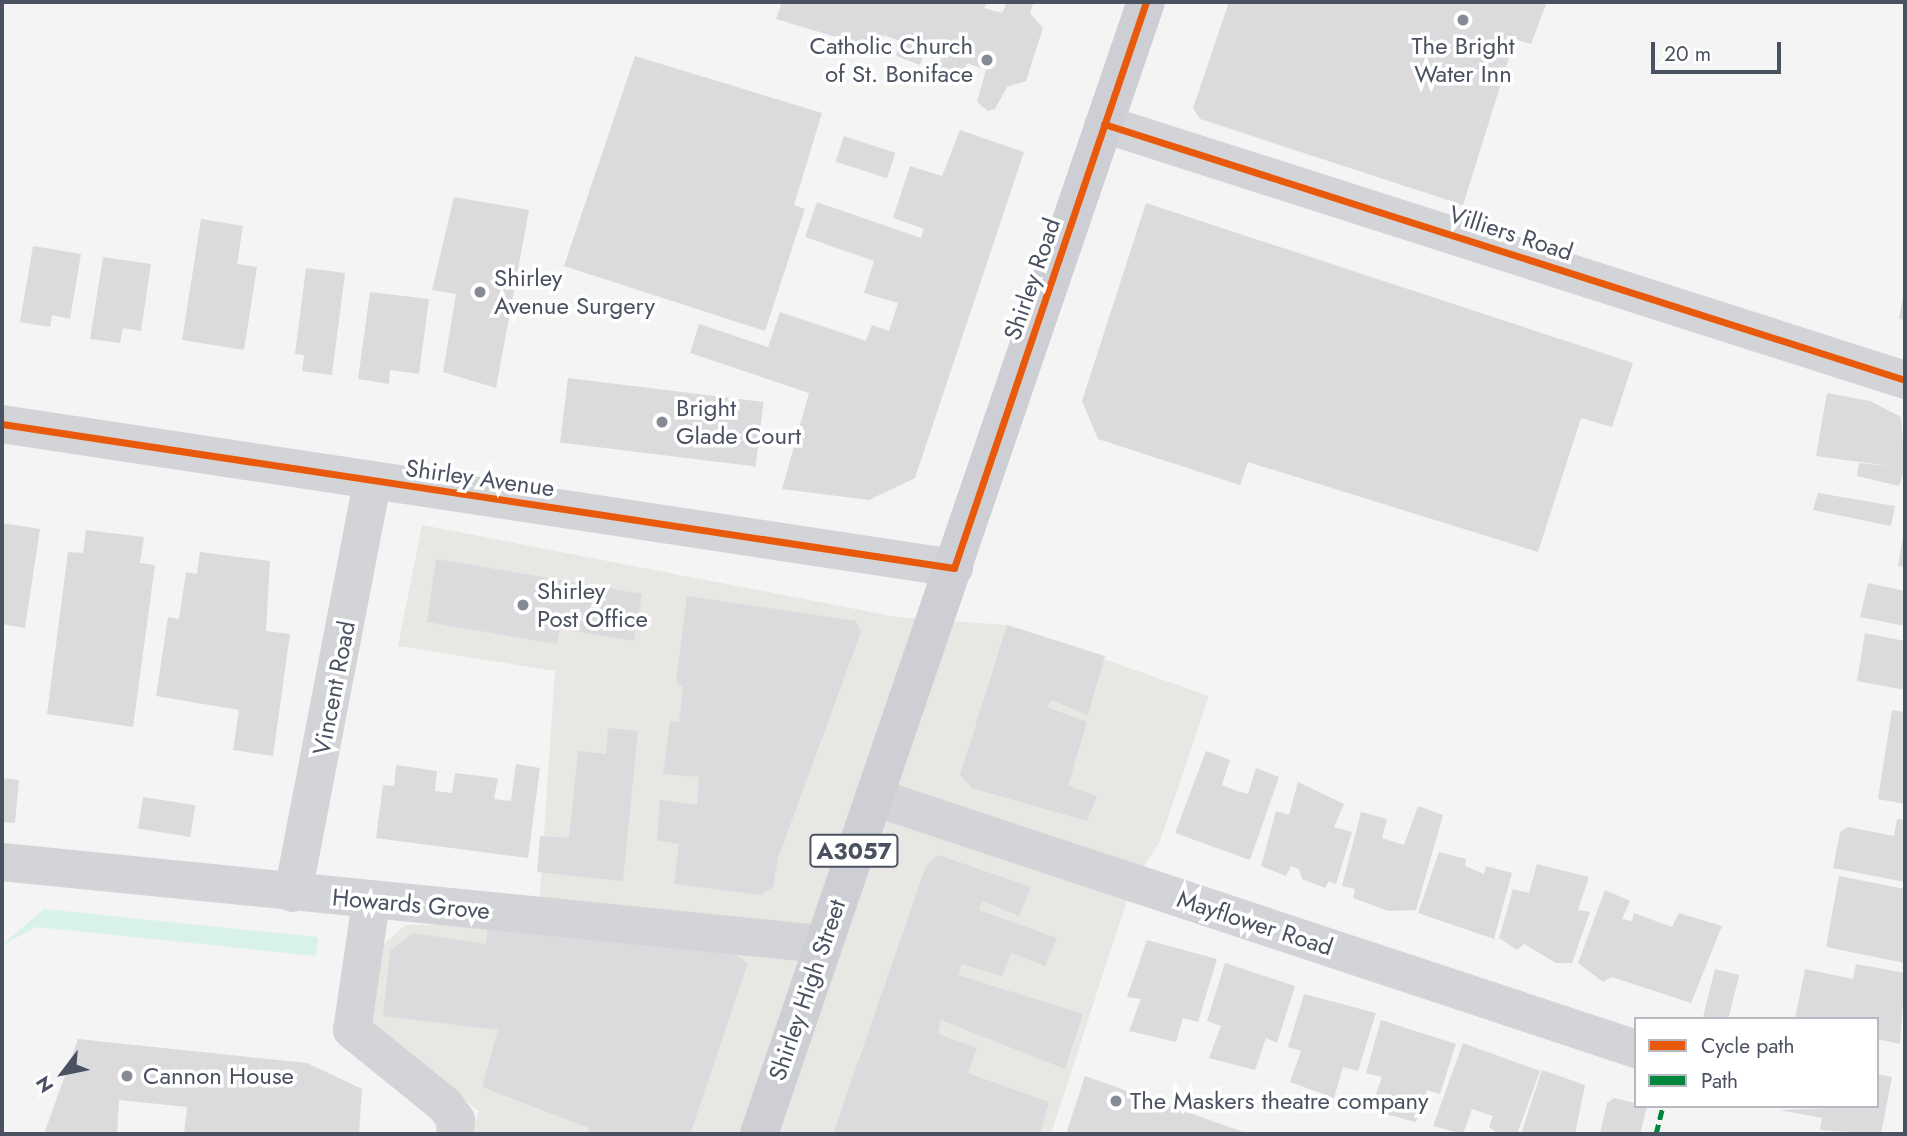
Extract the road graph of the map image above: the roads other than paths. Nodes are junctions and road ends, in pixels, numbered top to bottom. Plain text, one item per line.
1 (1146, 2) edge
2 (1104, 124) junction
3 (1905, 380) edge
4 (2, 424) edge
5 (372, 482) junction
6 (954, 569) junction
7 (874, 797) junction
8 (2, 862) edge
9 (293, 893) junction
10 (371, 902) junction
11 (820, 944) junction
12 (1634, 1048) edge
13 (455, 1134) edge
14 (759, 1134) edge

1 - 2 main road, Shirley Road / A3057
2 - 3 street, Villiers Road
2 - 6 main road, Shirley Road / A3057
4 - 5 street, Shirley Avenue
5 - 6 street, Shirley Avenue
5 - 9 street, Vincent Road
6 - 7 main road, Shirley High Street / A3057
7 - 11 main road, Shirley High Street / A3057
7 - 12 street, Mayflower Road
8 - 9 street, Howards Grove
9 - 10 street, Howards Grove
10 - 11 street, Howards Grove
10 - 13 street
11 - 14 main road, Shirley High Street / A3057

